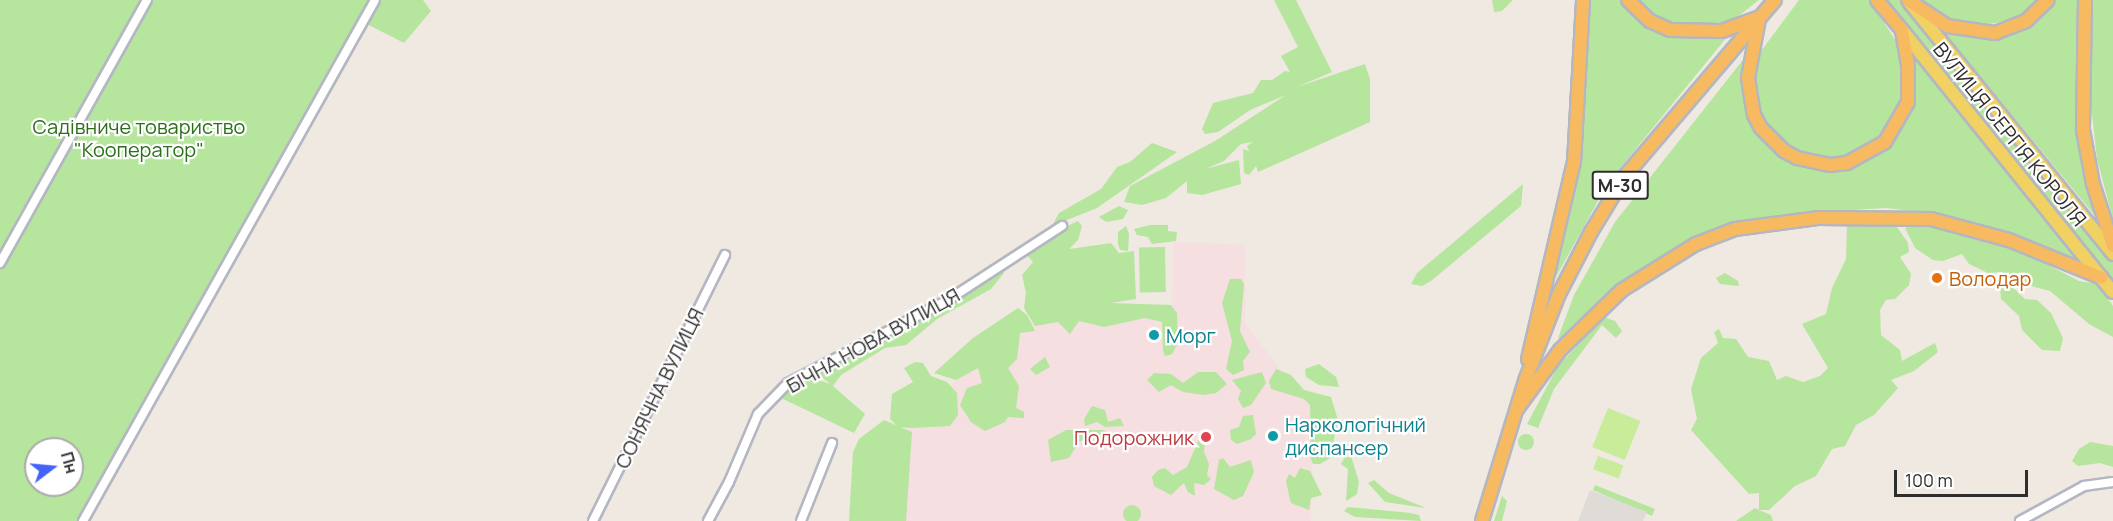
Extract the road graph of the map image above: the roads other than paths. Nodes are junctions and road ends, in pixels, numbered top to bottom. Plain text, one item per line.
1 (147, 0) edge
2 (375, 0) edge
3 (1583, 0) edge
4 (1628, 0) edge
5 (1775, 0) edge
6 (1877, 0) edge
7 (2048, 0) edge
8 (2085, 0) edge
9 (1909, 1) edge
10 (1759, 18) junction
11 (1902, 30) junction
12 (1062, 226) dead end
13 (2113, 246) edge
14 (2113, 254) edge
15 (725, 255) dead end
16 (0, 263) edge
17 (2102, 278) junction
18 (2113, 292) edge
19 (1525, 381) junction
20 (1517, 408) junction
21 (832, 443) dead end
22 (2113, 482) edge
23 (83, 521) edge
24 (593, 521) edge
25 (708, 521) edge
26 (801, 521) edge
27 (1482, 521) edge
28 (2020, 521) edge

1 - 16 street
2 - 23 street
3 - 19 highway, М-30
4 - 10 highway
5 - 10 highway, М-30
6 - 11 highway, ВУЛИЦЯ СЕРГІЯ КОРОЛЯ
7 - 9 highway
8 - 13 highway
9 - 14 main road, ВУЛИЦЯ СЕРГІЯ КОРОЛЯ
10 - 11 highway
10 - 19 highway, М-30
11 - 17 main road, ВУЛИЦЯ СЕРГІЯ КОРОЛЯ
12 - 25 street, БІЧНА НОВА ВУЛИЦЯ
15 - 24 street, СОНЯЧНА ВУЛИЦЯ
17 - 18 main road, ВУЛИЦЯ СЕРГІЯ КОРОЛЯ
17 - 20 highway
19 - 20 highway, М-30
20 - 27 highway, М-30
21 - 26 street
22 - 28 street

